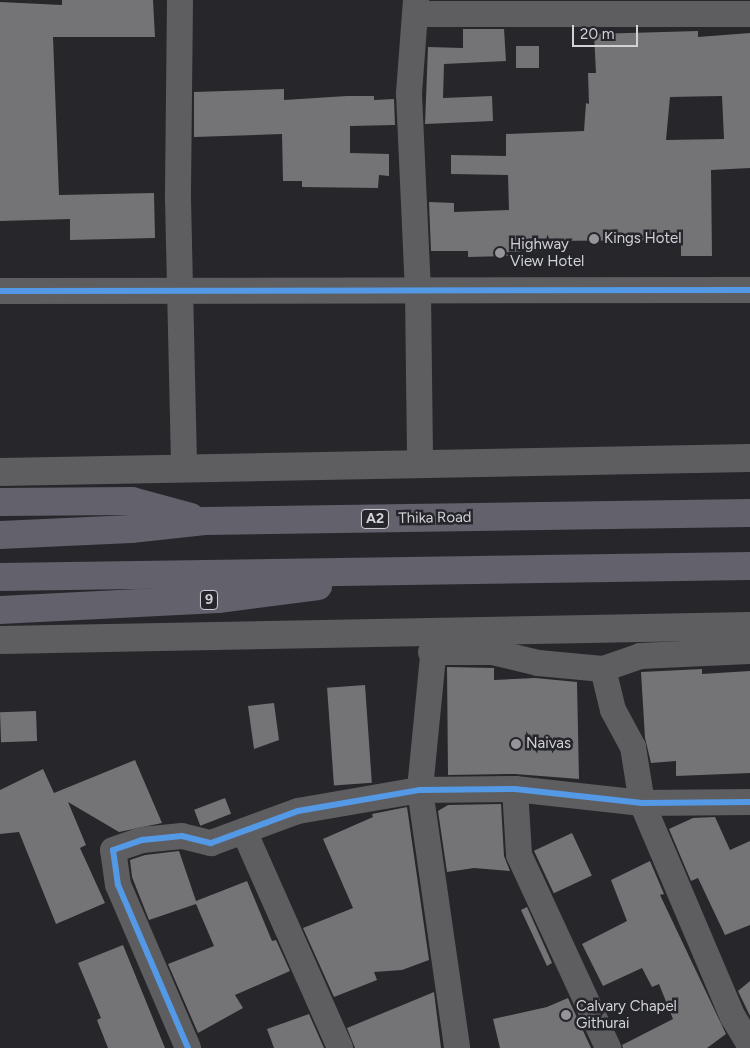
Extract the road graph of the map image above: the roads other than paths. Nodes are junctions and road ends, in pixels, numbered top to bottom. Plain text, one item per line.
1 (180, 0) edge
2 (416, 7) edge
3 (750, 14) edge
4 (180, 288) junction
5 (0, 290) edge
6 (750, 290) edge
7 (418, 292) junction
8 (750, 458) edge
9 (420, 464) junction
10 (184, 468) junction
11 (0, 472) edge
12 (0, 502) edge
13 (750, 514) edge
14 (205, 521) junction
15 (0, 535) edge
16 (750, 566) edge
17 (416, 571) junction
18 (0, 577) edge
19 (0, 610) edge
20 (750, 626) edge
21 (0, 640) edge
22 (434, 642) junction
23 (750, 651) edge
24 (602, 669) junction
25 (515, 789) junction
26 (420, 790) junction
27 (750, 802) edge
28 (642, 803) junction
29 (244, 831) junction
30 (748, 1042) dead end
31 (188, 1048) edge
32 (340, 1048) edge
33 (457, 1048) edge
34 (608, 1048) edge

1 - 4 street
2 - 3 street
2 - 7 street
4 - 5 street
4 - 7 street
4 - 10 street
6 - 7 street
7 - 9 street
8 - 9 main road
9 - 10 main road
10 - 11 main road
12 - 14 highway
13 - 14 highway, Thika Road / A2
14 - 15 highway, Thika Road / A2
16 - 17 highway
17 - 18 highway
17 - 19 highway, 9
20 - 22 main road
21 - 22 main road
22 - 24 street
22 - 26 street
23 - 24 street
24 - 28 street
25 - 26 street
25 - 28 street
25 - 34 street
26 - 29 street
26 - 33 street
27 - 28 street
28 - 30 street
29 - 31 street
29 - 32 street

